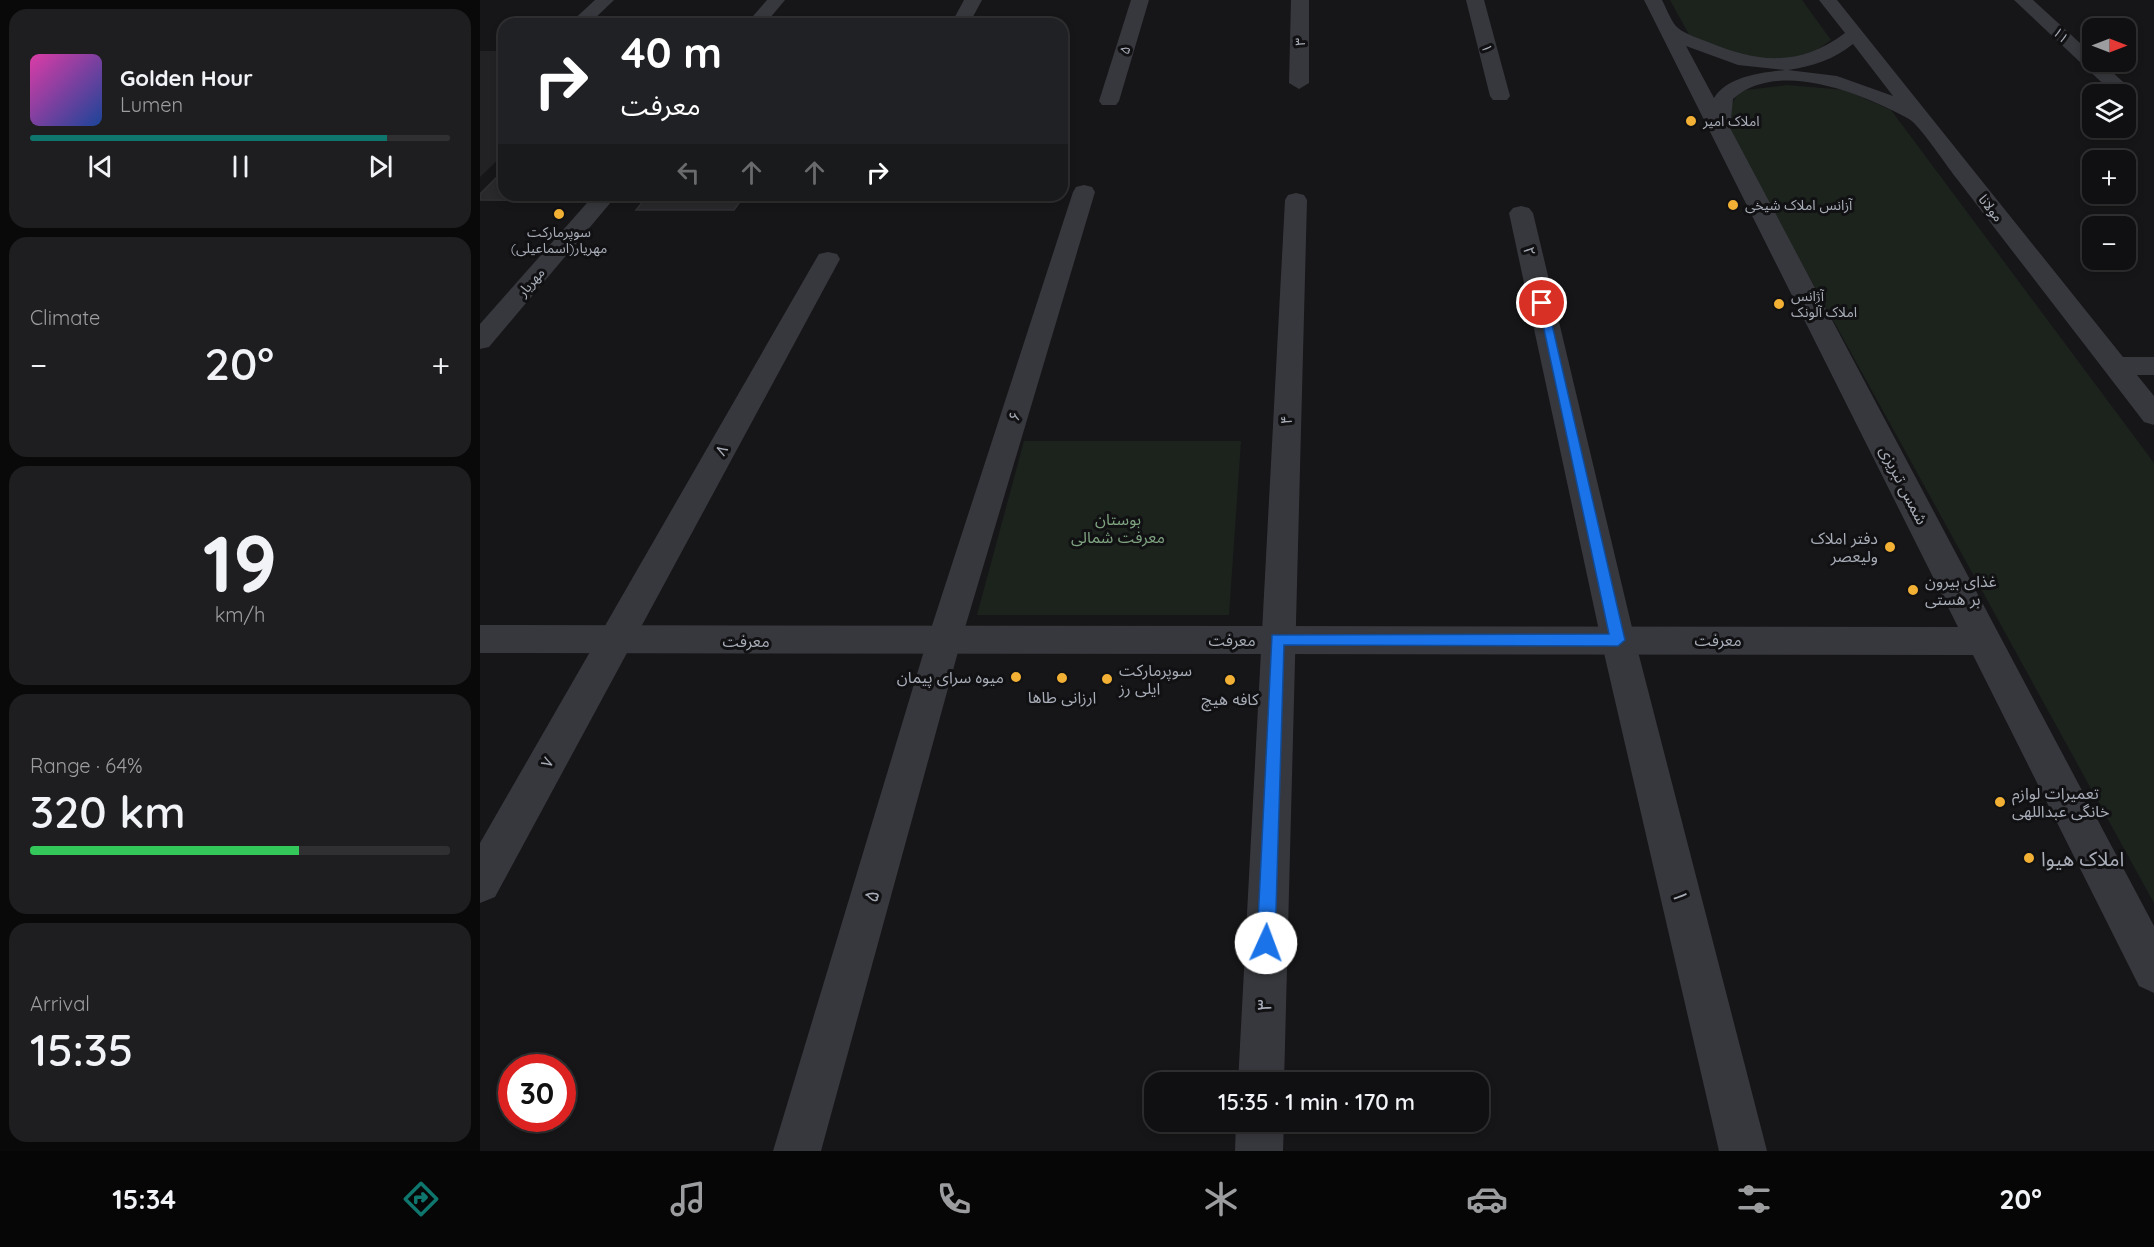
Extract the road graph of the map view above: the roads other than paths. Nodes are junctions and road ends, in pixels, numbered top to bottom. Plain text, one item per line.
1 (605, 0) edge
2 (776, 0) edge
3 (973, 0) edge
4 (1140, 0) edge
5 (1300, 0) edge
6 (1475, 0) edge
7 (1653, 0) edge
8 (1828, 0) edge
9 (2023, 0) edge
10 (585, 18) edge
11 (760, 18) edge
12 (963, 18) edge
13 (1668, 30) junction
14 (1855, 34) junction
15 (1299, 83) dead end
16 (2114, 84) edge
17 (1500, 96) dead end
18 (1109, 101) dead end
19 (1921, 118) junction
20 (1719, 130) junction
21 (1084, 192) dead end
22 (1296, 200) dead end
23 (601, 201) edge
24 (1521, 213) dead end
25 (828, 259) dead end
26 (480, 341) edge
27 (2115, 366) junction
28 (2154, 366) edge
29 (2154, 415) edge
30 (480, 639) edge
31 (1277, 639) junction
32 (613, 640) junction
33 (944, 640) junction
34 (1618, 640) junction
35 (1985, 641) junction
36 (480, 883) edge
37 (2154, 971) edge
38 (1261, 1072) edge
39 (1259, 1132) edge
40 (797, 1151) edge
41 (1258, 1151) edge
42 (1743, 1151) edge

1 - 10 street
2 - 11 street
3 - 12 street
4 - 18 street, ۵
5 - 15 street, ۳
6 - 17 street, ۱
7 - 13 street, شمس تبریزی
8 - 14 street, مولانا
9 - 16 street, ۱۱
13 - 14 street
13 - 20 street, شمس تبریزی
14 - 19 street, مولانا
19 - 20 street
19 - 27 street, مولانا
20 - 35 street, شمس تبریزی
21 - 33 street, ۶
22 - 31 street, ۴
23 - 26 street, مهریار
24 - 34 street, ۲
25 - 32 street, ۸
27 - 28 street
27 - 29 street, مولانا
30 - 32 street, معرفت
31 - 33 street, معرفت
31 - 34 street, معرفت
31 - 38 street, ۳
32 - 33 street, معرفت
32 - 36 street, ۷
33 - 40 street, ۵
34 - 35 street, معرفت
34 - 42 street, ۱
35 - 37 street, شمس تبریزی
39 - 41 street

